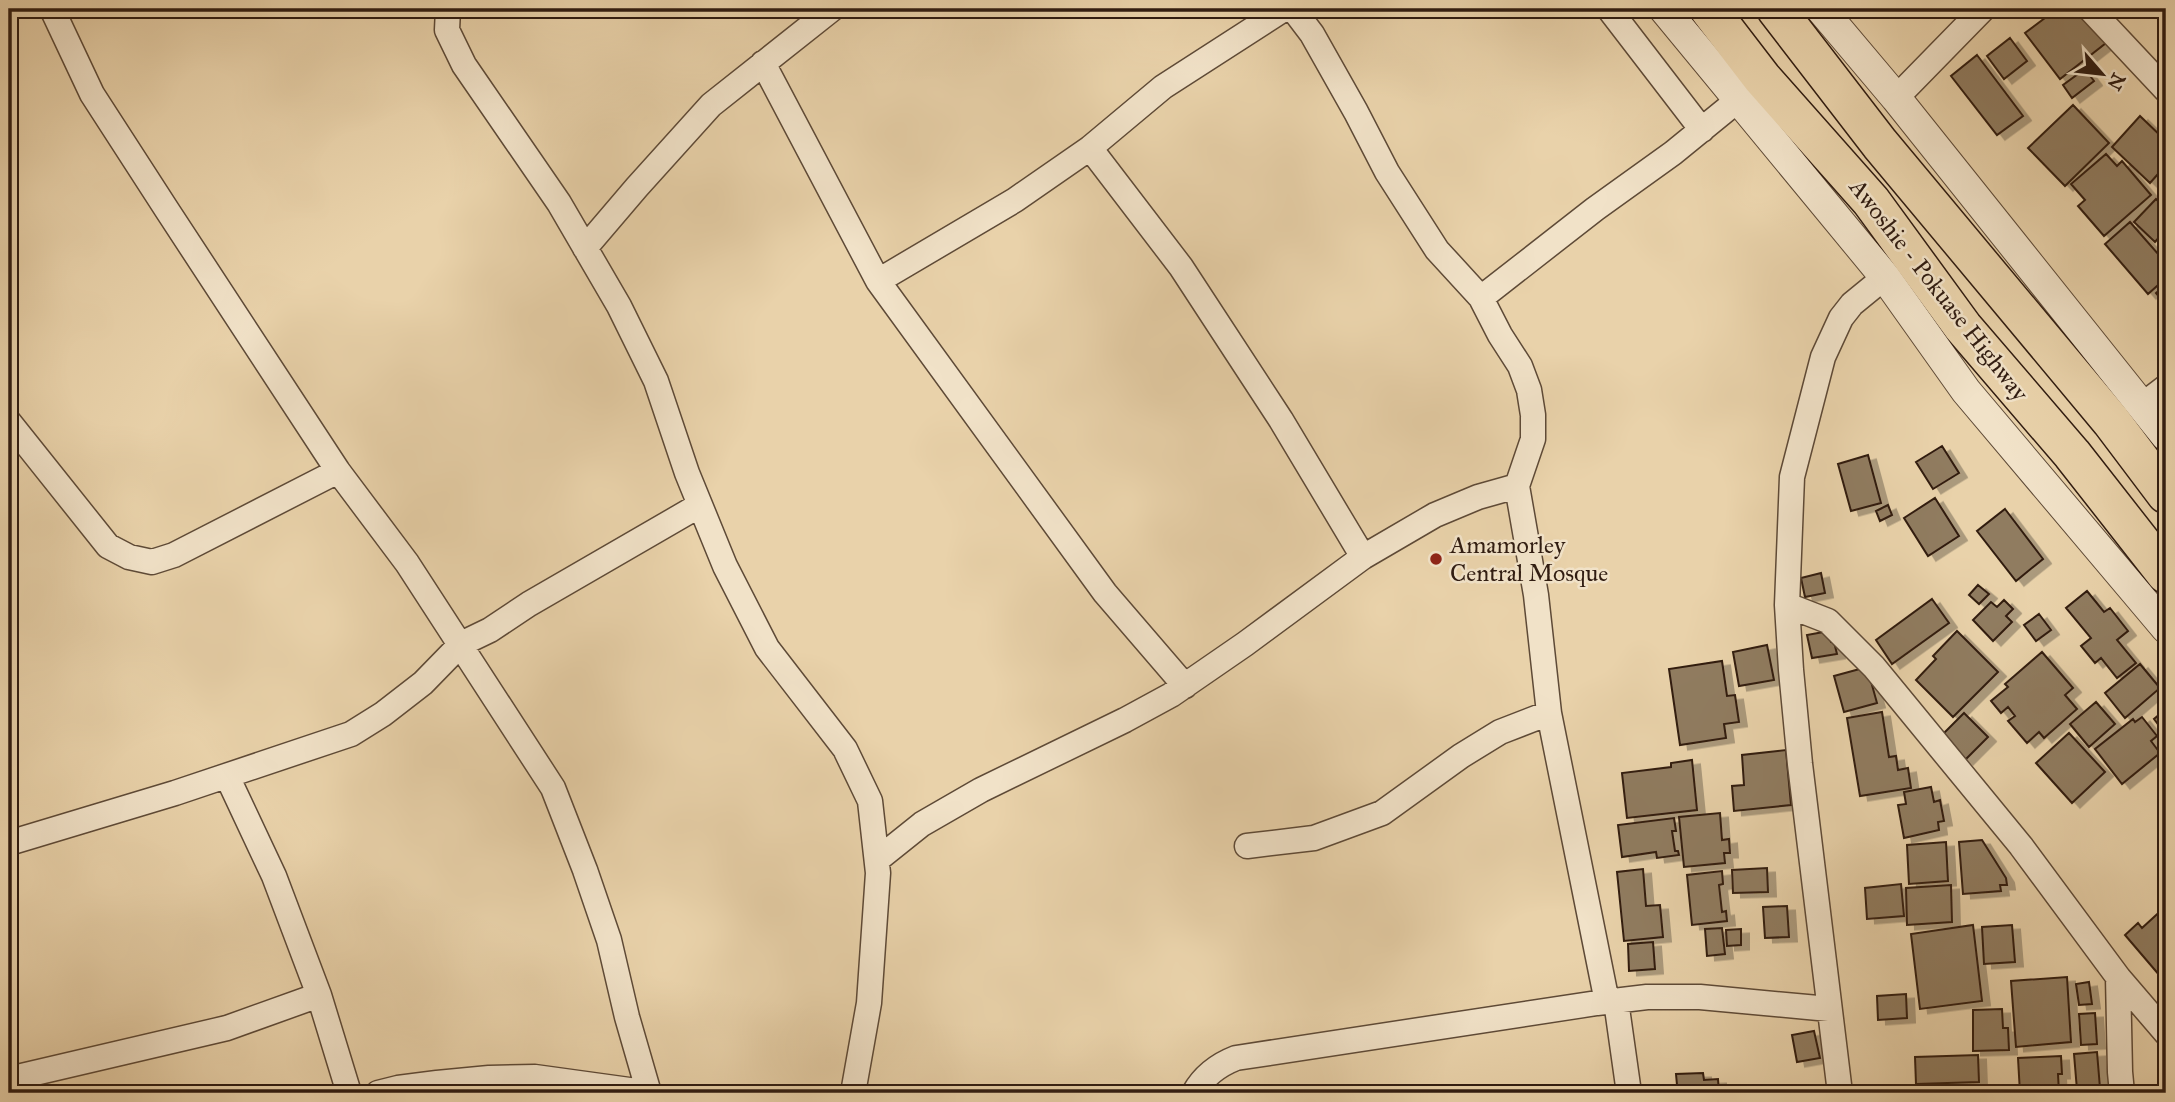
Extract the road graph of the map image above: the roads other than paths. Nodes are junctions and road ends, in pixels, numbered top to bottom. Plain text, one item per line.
1 (52, 9) edge
2 (448, 9) edge
3 (832, 9) edge
4 (1284, 9) edge
5 (1293, 9) edge
6 (1609, 9) edge
7 (1664, 9) edge
8 (1709, 9) edge
9 (1776, 9) edge
10 (1821, 9) edge
11 (1983, 9) edge
12 (2090, 9) edge
13 (763, 63) junction
14 (2166, 90) edge
15 (1896, 98) junction
16 (1738, 100) junction
17 (1702, 130) junction
18 (1090, 148) junction
19 (585, 248) junction
20 (1885, 277) junction
21 (878, 281) junction
22 (1481, 298) junction
23 (2166, 387) edge
24 (2141, 405) junction
25 (9, 422) edge
26 (2166, 436) edge
27 (338, 471) junction
28 (1517, 486) junction
29 (2166, 494) edge
30 (700, 505) junction
31 (1363, 557) junction
32 (2166, 574) edge
33 (1787, 605) junction
34 (2166, 628) edge
35 (460, 644) junction
36 (1185, 686) junction
37 (1549, 713) junction
38 (227, 776) junction
39 (9, 843) edge
40 (1247, 846) dead end
41 (877, 860) junction
42 (2118, 977) junction
43 (319, 995) junction
44 (1611, 1001) junction
45 (1829, 1009) junction
46 (2166, 1034) edge
47 (9, 1079) edge
48 (349, 1093) edge
49 (378, 1093) edge
50 (650, 1093) edge
51 (853, 1093) edge
52 (1194, 1093) edge
53 (1629, 1093) edge
54 (1840, 1093) edge
55 (2122, 1093) edge

1 - 27 street
2 - 19 street
3 - 13 street
4 - 18 street
5 - 22 street
6 - 17 street
7 - 16 street
8 - 32 main road, Awoshie - Pokuase Highway
9 - 29 main road, Awoshie - Pokuase Highway
10 - 15 street
11 - 15 street
12 - 14 street
13 - 19 street
13 - 21 street
15 - 24 street
16 - 17 street
16 - 20 street
17 - 22 street
18 - 21 street
18 - 31 street
19 - 30 street
20 - 33 street
20 - 34 street
21 - 36 street
22 - 28 street
23 - 24 street
24 - 26 street
25 - 27 street
27 - 35 street
28 - 31 street
28 - 37 street
30 - 35 street
30 - 41 street
31 - 36 street
33 - 42 street
33 - 45 street
35 - 38 street
35 - 50 street
36 - 41 street
37 - 40 street
37 - 44 street
38 - 39 street
38 - 43 street
41 - 51 street
42 - 46 street
42 - 55 street
43 - 47 street
43 - 48 street
44 - 45 street
44 - 52 street
44 - 53 street
45 - 54 street
49 - 50 street

